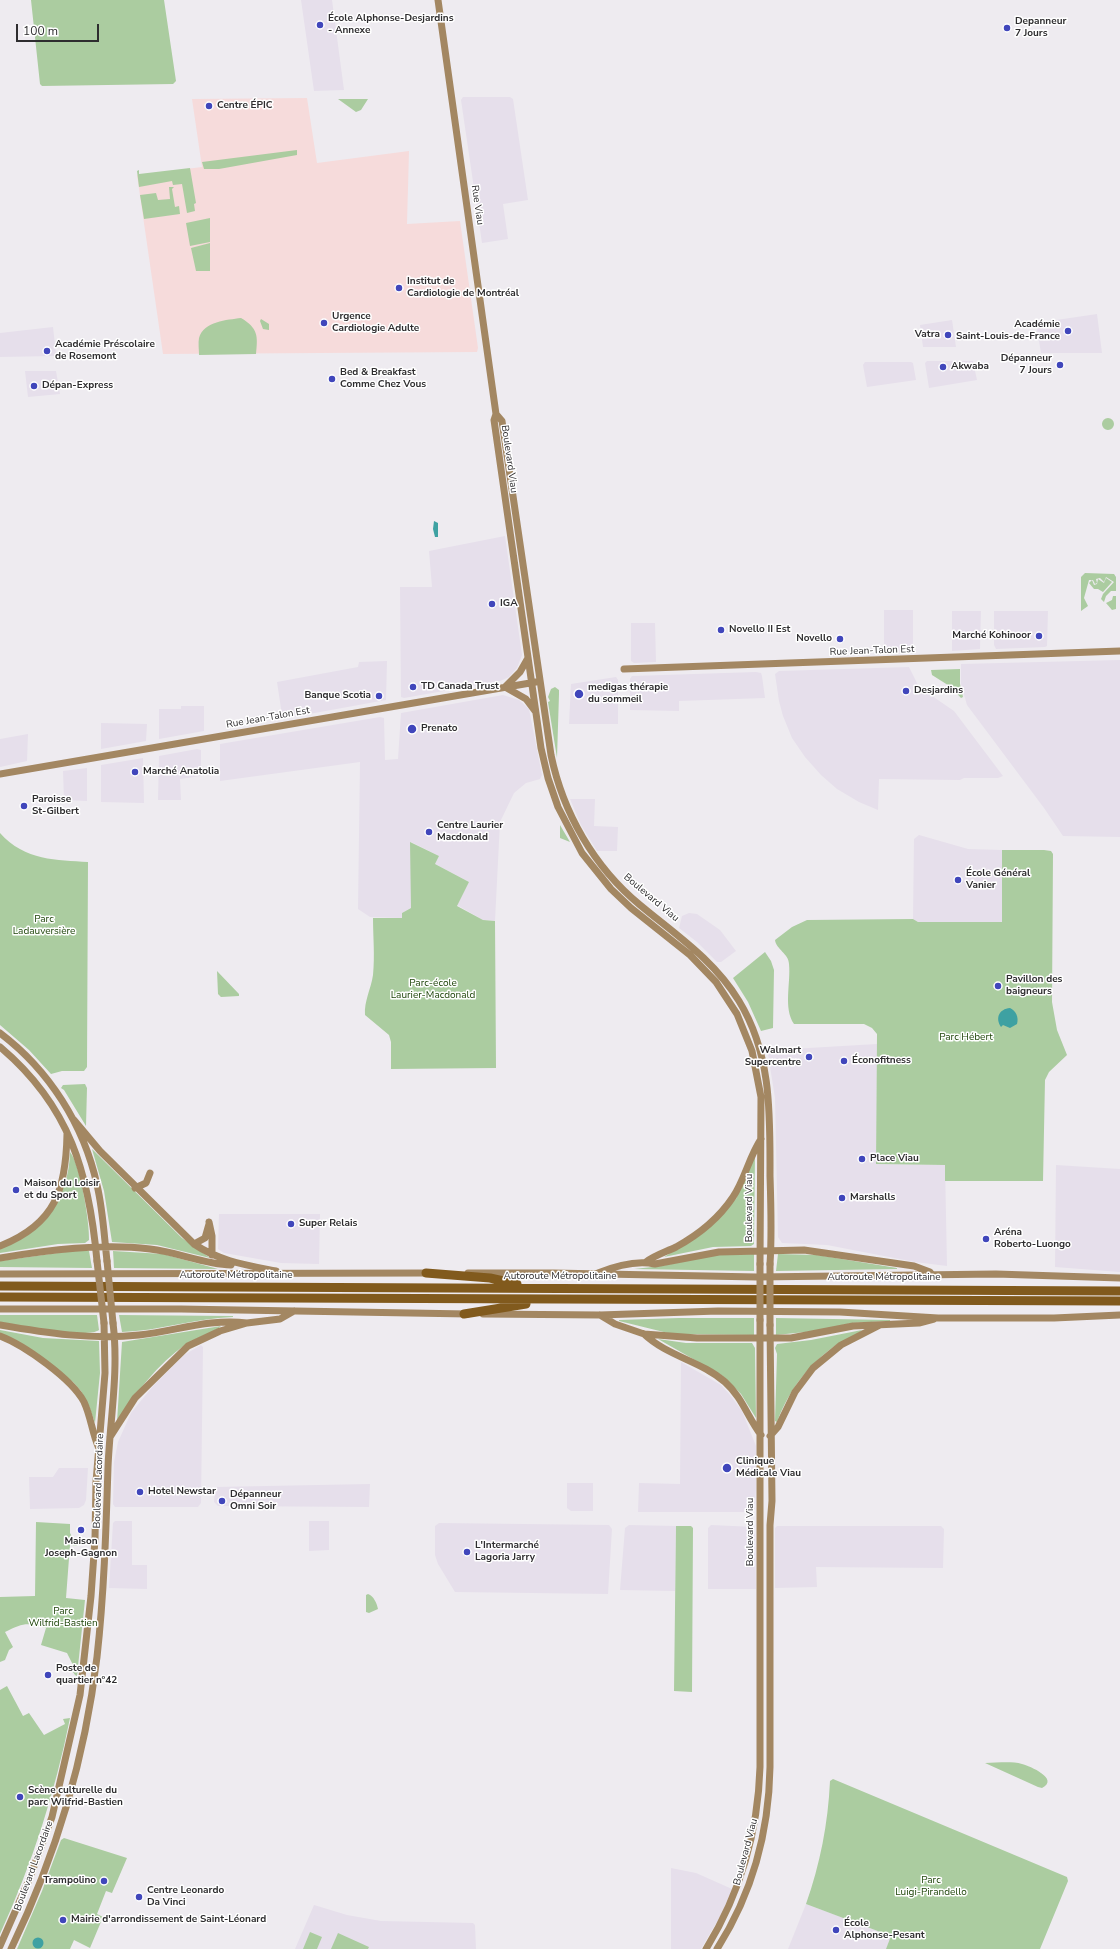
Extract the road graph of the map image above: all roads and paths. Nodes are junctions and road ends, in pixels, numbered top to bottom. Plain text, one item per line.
1 (438, 0) edge
2 (496, 414) junction
3 (1120, 651) edge
4 (528, 658) junction
5 (624, 669) dead end
6 (540, 681) junction
7 (531, 683) junction
8 (505, 687) junction
9 (536, 713) junction
10 (0, 774) edge
11 (0, 1033) edge
12 (0, 1047) edge
13 (74, 1120) junction
14 (67, 1131) junction
15 (761, 1139) junction
16 (150, 1173) dead end
17 (135, 1188) junction
18 (194, 1244) junction
19 (0, 1246) edge
20 (96, 1248) junction
21 (106, 1248) junction
22 (760, 1250) junction
23 (771, 1250) junction
24 (212, 1255) junction
25 (0, 1258) edge
26 (646, 1262) junction
27 (241, 1265) junction
28 (426, 1273) junction
29 (0, 1274) edge
30 (290, 1274) junction
31 (595, 1274) junction
32 (934, 1274) junction
33 (1120, 1278) edge
34 (0, 1286) edge
35 (536, 1288) junction
36 (1120, 1291) edge
37 (0, 1297) edge
38 (550, 1300) junction
39 (1120, 1301) edge
40 (0, 1309) edge
41 (295, 1311) junction
42 (464, 1314) junction
43 (600, 1315) junction
44 (1120, 1315) edge
45 (938, 1318) junction
46 (247, 1323) junction
47 (0, 1325) edge
48 (880, 1325) junction
49 (644, 1334) junction
50 (0, 1336) edge
51 (105, 1336) junction
52 (115, 1336) junction
53 (760, 1338) junction
54 (770, 1339) junction
55 (761, 1436) junction
56 (770, 1436) junction
57 (110, 1437) junction
58 (99, 1448) junction
59 (0, 1946) edge
60 (10, 1949) edge
61 (706, 1949) edge
62 (717, 1949) edge

1 - 2 main road, Rue Viau
2 - 4 main road, Boulevard Viau
2 - 6 main road, Boulevard Viau
3 - 5 main road, Rue Jean-Talon Est
4 - 7 main road, Boulevard Viau
4 - 8 main road
6 - 7 main road, Rue Jean-Talon Est
6 - 23 main road, Boulevard Viau
7 - 8 main road, Rue Jean-Talon Est
7 - 9 main road, Boulevard Viau
8 - 9 main road
8 - 10 main road, Rue Jean-Talon Est
9 - 15 main road, Boulevard Viau
11 - 13 main road, Boulevard Lacordaire
12 - 14 main road, Boulevard Lacordaire
13 - 17 main road
13 - 21 main road, Boulevard Lacordaire
14 - 19 main road
14 - 20 main road, Boulevard Lacordaire
15 - 22 main road, Boulevard Viau
15 - 26 main road
16 - 17 main road
17 - 18 main road
18 - 24 main road
18 - 24 main road
20 - 21 main road
20 - 25 main road
20 - 51 main road, Boulevard Lacordaire, bridge
21 - 27 main road
21 - 52 main road, Boulevard Lacordaire, bridge
22 - 23 main road
22 - 26 main road
22 - 53 main road, Boulevard Viau, bridge
23 - 32 main road
23 - 54 main road, Boulevard Viau, bridge
24 - 27 main road
26 - 31 main road
27 - 30 main road
28 - 30 main road
28 - 31 main road
28 - 35 highway
29 - 30 main road
31 - 32 main road
32 - 33 main road
34 - 35 highway, Autoroute Métropolitaine
35 - 36 highway, Autoroute Métropolitaine
37 - 38 highway
38 - 39 highway
38 - 42 highway
40 - 41 main road
41 - 42 main road
41 - 46 main road
42 - 43 main road
43 - 45 main road
43 - 49 main road
44 - 45 main road
45 - 48 main road
46 - 52 main road
46 - 57 main road
47 - 51 main road
48 - 54 main road
48 - 56 main road
49 - 53 main road
49 - 55 main road
50 - 58 main road
51 - 52 main road
51 - 58 main road, Boulevard Lacordaire
52 - 57 main road, Boulevard Lacordaire
53 - 54 main road
53 - 55 main road, Boulevard Viau
54 - 56 main road, Boulevard Viau
55 - 61 main road, Boulevard Viau
56 - 62 main road, Boulevard Viau
57 - 60 main road, Boulevard Lacordaire
58 - 59 main road, Boulevard Lacordaire

